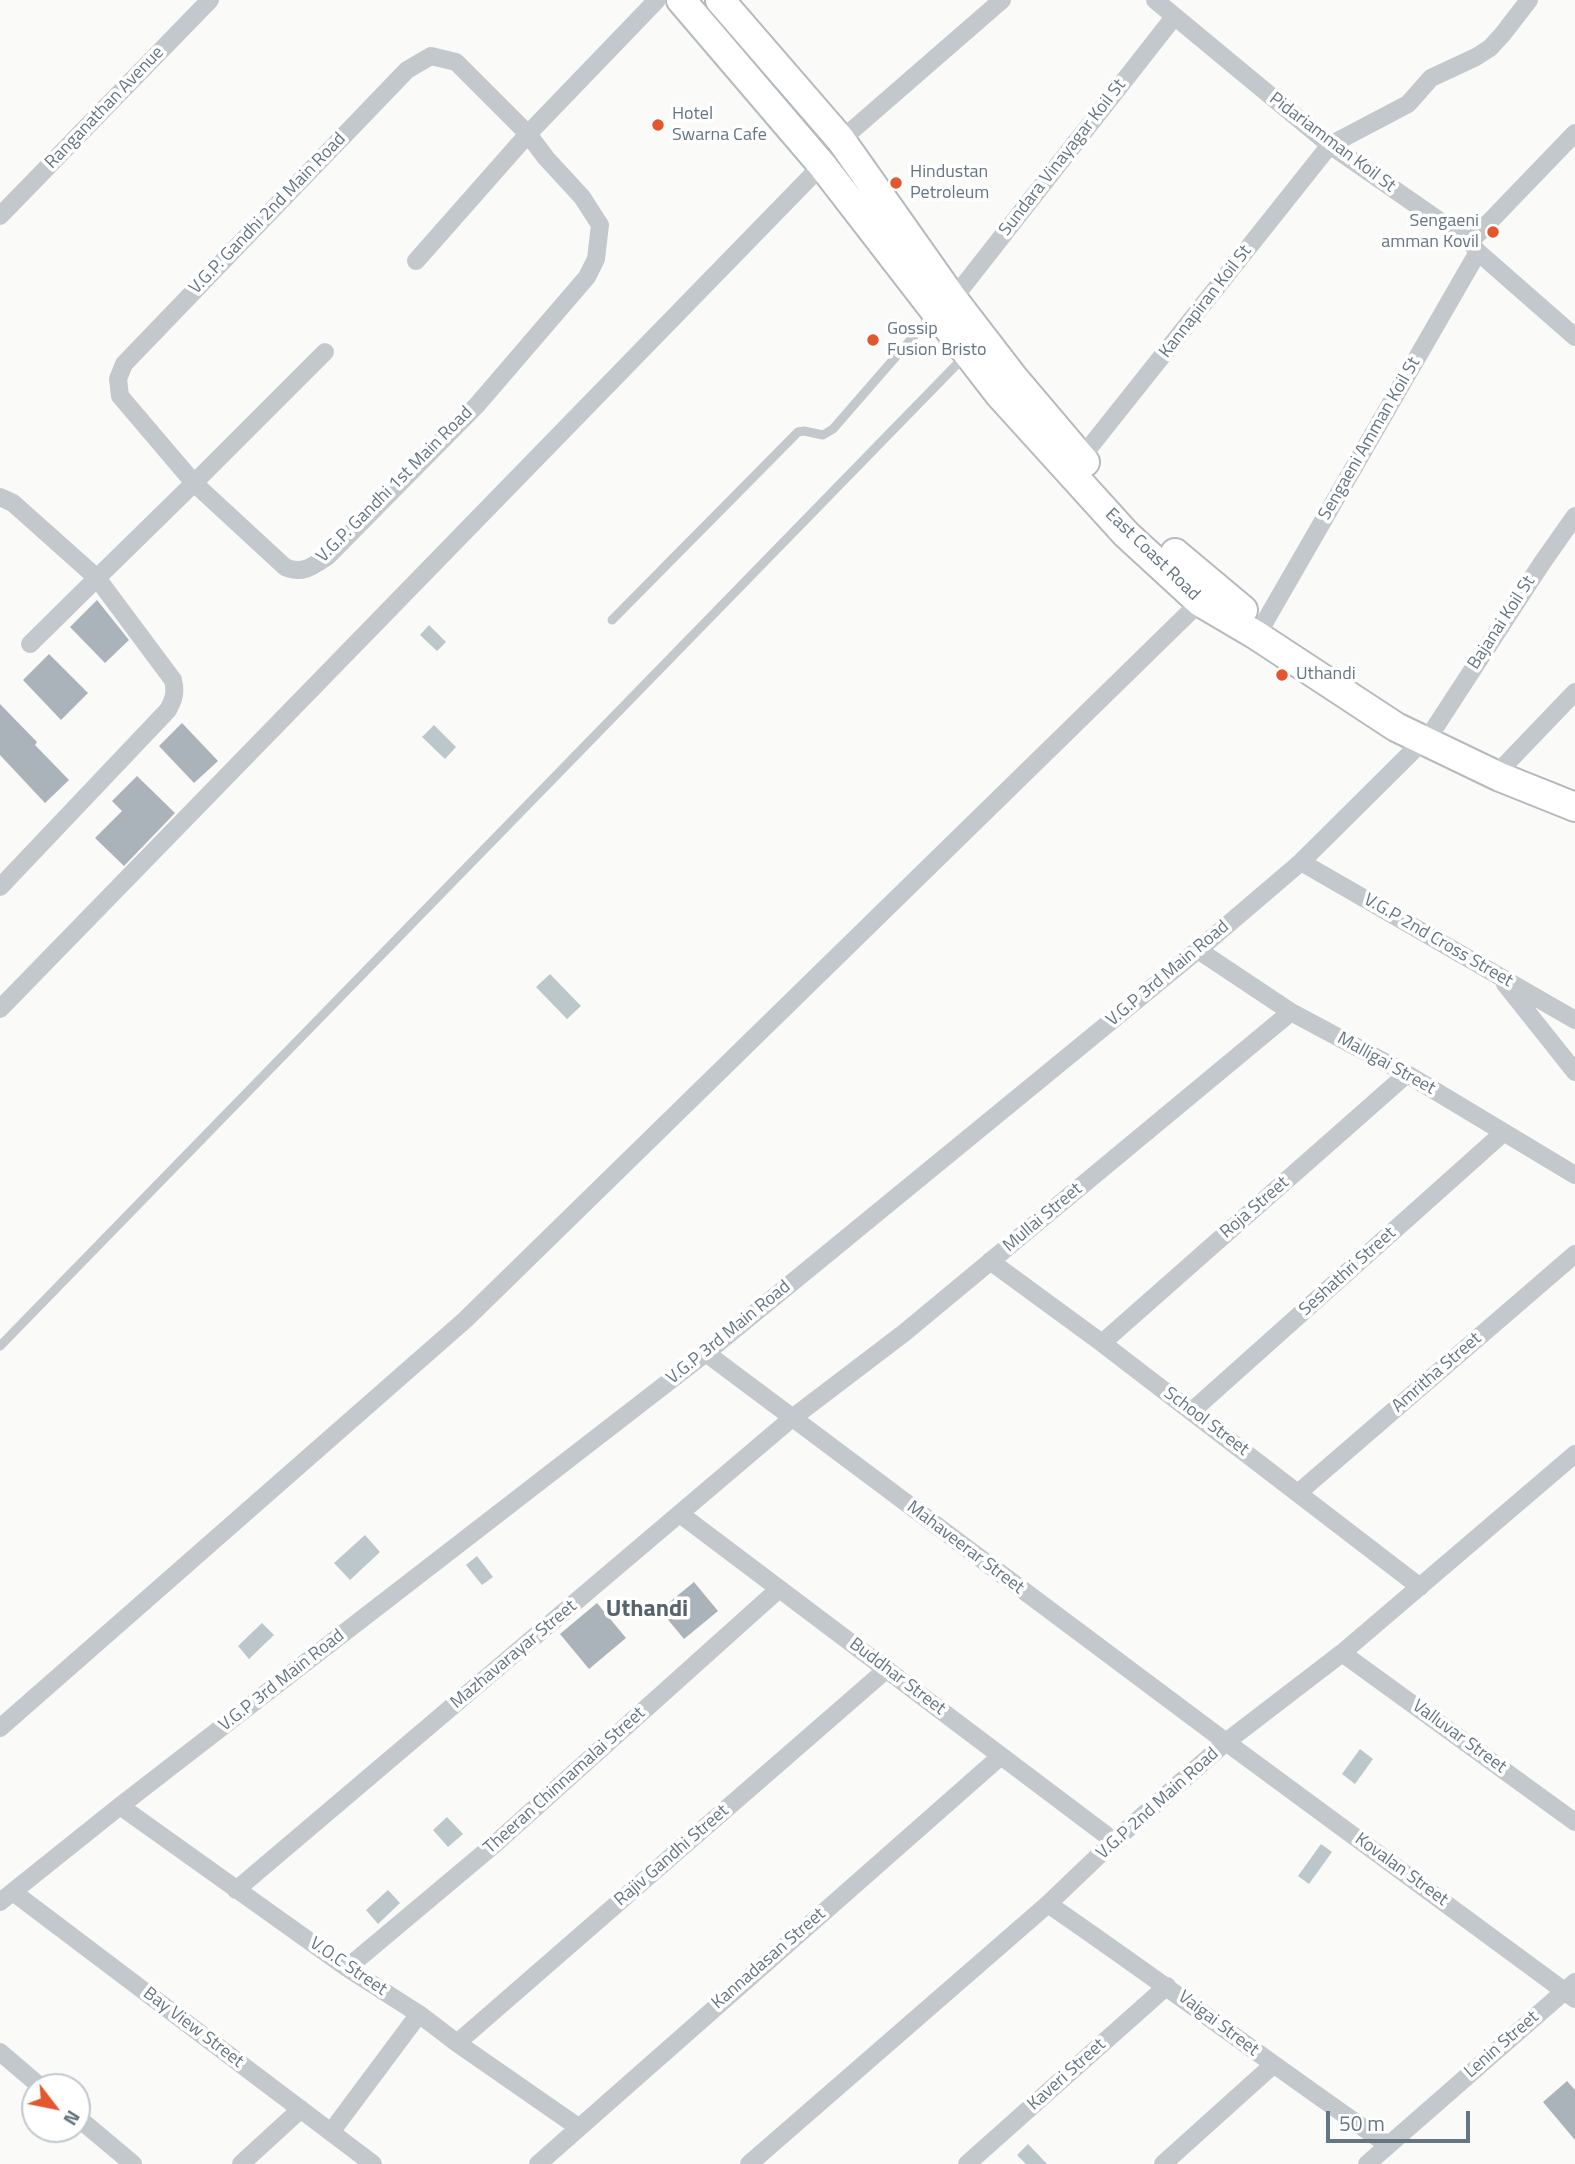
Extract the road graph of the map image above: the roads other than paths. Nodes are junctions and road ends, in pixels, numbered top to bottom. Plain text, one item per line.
1 (210, 0) edge
2 (657, 0) edge
3 (681, 0) edge
4 (720, 0) edge
5 (1155, 0) edge
6 (1529, 0) edge
7 (997, 2) edge
8 (1174, 16) junction
9 (1575, 133) edge
10 (528, 134) junction
11 (841, 140) junction
12 (1330, 145) junction
13 (822, 165) junction
14 (0, 216) edge
15 (1474, 247) junction
16 (416, 261) dead end
17 (944, 305) junction
18 (1575, 337) edge
19 (325, 352) dead end
20 (966, 354) junction
21 (1082, 458) junction
22 (194, 483) junction
23 (0, 497) edge
24 (1575, 516) edge
25 (97, 578) junction
26 (1200, 602) junction
27 (612, 620) dead end
28 (1263, 625) junction
29 (30, 644) dead end
30 (1575, 692) edge
31 (1427, 736) junction
32 (1505, 765) junction
33 (1575, 793) edge
34 (1575, 807) edge
35 (1301, 862) junction
36 (0, 887) edge
37 (1198, 950) junction
38 (1498, 976) junction
39 (0, 1009) edge
40 (1291, 1012) junction
41 (1575, 1020) edge
42 (1575, 1072) edge
43 (1407, 1074) junction
44 (1503, 1133) junction
45 (1575, 1175) edge
46 (1575, 1254) edge
47 (990, 1261) junction
48 (1102, 1343) junction
49 (0, 1346) edge
50 (706, 1353) junction
51 (1192, 1411) junction
52 (791, 1419) junction
53 (1575, 1454) edge
54 (1298, 1493) junction
55 (680, 1514) junction
56 (1420, 1587) junction
57 (779, 1589) junction
58 (1342, 1653) junction
59 (887, 1670) junction
60 (0, 1728) edge
61 (1226, 1742) junction
62 (1001, 1756) junction
63 (120, 1806) junction
64 (1575, 1822) edge
65 (1114, 1841) junction
66 (236, 1890) junction
67 (6, 1897) edge
68 (1048, 1904) junction
69 (347, 1968) junction
70 (1167, 1986) junction
71 (1572, 1990) edge
72 (419, 2014) junction
73 (457, 2043) junction
74 (0, 2052) edge
75 (1273, 2065) junction
76 (25, 2073) edge
77 (301, 2109) junction
78 (578, 2127) junction
79 (91, 2129) edge
80 (331, 2132) junction
81 (1388, 2145) junction
82 (133, 2164) edge
83 (241, 2164) edge
84 (373, 2164) edge
85 (538, 2164) edge
86 (750, 2164) edge
87 (968, 2164) edge
88 (1163, 2164) edge
89 (1367, 2164) edge

1 - 14 street, Ranganathan Avenue
2 - 10 street
3 - 13 main road
4 - 11 main road
5 - 8 street, Pidariamman Koil St
6 - 12 street
7 - 11 street
8 - 12 street, Pidariamman Koil St
8 - 17 street, Sundara Vinayagar Koil St
9 - 15 street, Sengaeni Amman Koil St
10 - 16 street
10 - 22 street, V.G.P. Gandhi 2nd Main Road
10 - 22 street, V.G.P. Gandhi 1st Main Road
11 - 17 main road
12 - 15 street, Pidariamman Koil St
12 - 21 street, Kannapiran Koil St
13 - 17 main road
13 - 39 street
15 - 18 street, Pidariamman Koil St
15 - 28 street, Sengaeni Amman Koil St
17 - 20 main road, East Coast Road
17 - 21 main road, East Coast Road
17 - 27 lane
19 - 22 street
20 - 26 main road, East Coast Road
20 - 49 lane
21 - 28 main road, East Coast Road
22 - 25 street
23 - 25 street
24 - 31 street, Bajanai Koil St
25 - 29 street
25 - 36 street
26 - 31 main road, East Coast Road
26 - 60 street
28 - 31 main road, East Coast Road
30 - 32 street
31 - 32 main road, East Coast Road
31 - 34 main road, East Coast Road
31 - 35 street, V.G.P 3rd Main Road
32 - 33 main road, East Coast Road
35 - 37 street, V.G.P 3rd Main Road
35 - 38 street, V.G.P 2nd Cross Street
37 - 40 street, Malligai Street
37 - 50 street, V.G.P 3rd Main Road
38 - 41 street, V.G.P 2nd Cross Street
38 - 42 street
40 - 43 street, Malligai Street
40 - 47 street, Mullai Street
43 - 44 street, Malligai Street
43 - 48 street, Roja Street
44 - 45 street, Malligai Street
44 - 51 street, Seshathri Street
46 - 54 street, Amritha Street
47 - 48 street, School Street
47 - 52 street, Mullai Street
48 - 51 street, School Street
50 - 52 street, Mahaveerar Street
50 - 63 street, V.G.P 3rd Main Road
51 - 54 street, School Street
52 - 55 street, Mazhavarayar Street
52 - 61 street, Mahaveerar Street
53 - 56 street, V.G.P 2nd Main Road
54 - 56 street, School Street
55 - 57 street, Buddhar Street
55 - 66 street, Mazhavarayar Street
56 - 58 street, V.G.P 2nd Main Road
57 - 59 street, Buddhar Street
57 - 69 street, Theeran Chinnamalai Street
58 - 61 street, V.G.P 2nd Main Road
58 - 64 street, Valluvar Street
59 - 62 street, Buddhar Street
59 - 73 street, Rajiv Gandhi Street
61 - 65 street, V.G.P 2nd Main Road
61 - 71 street, Kovalan Street
62 - 65 street, Buddhar Street
62 - 78 street, Kannadasan Street
63 - 66 street, V.O.C Street
63 - 67 street, V.G.P 3rd Main Road
65 - 68 street, V.G.P 2nd Main Road
66 - 69 street, V.O.C Street
67 - 77 street, Bay View Street
68 - 70 street, Vaigai Street
68 - 86 street, V.G.P 2nd Main Road
69 - 72 street, V.O.C Street
70 - 75 street, Vaigai Street
70 - 87 street, Kaveri Street
71 - 81 street, Lenin Street
72 - 73 street, V.O.C Street
72 - 80 street
73 - 78 street, V.O.C Street
74 - 76 street
75 - 81 street, Vaigai Street
75 - 88 street
77 - 80 street, Bay View Street
77 - 83 street
78 - 85 street, Kannadasan Street
79 - 82 street
80 - 84 street, Bay View Street
81 - 89 street, Lenin Street

